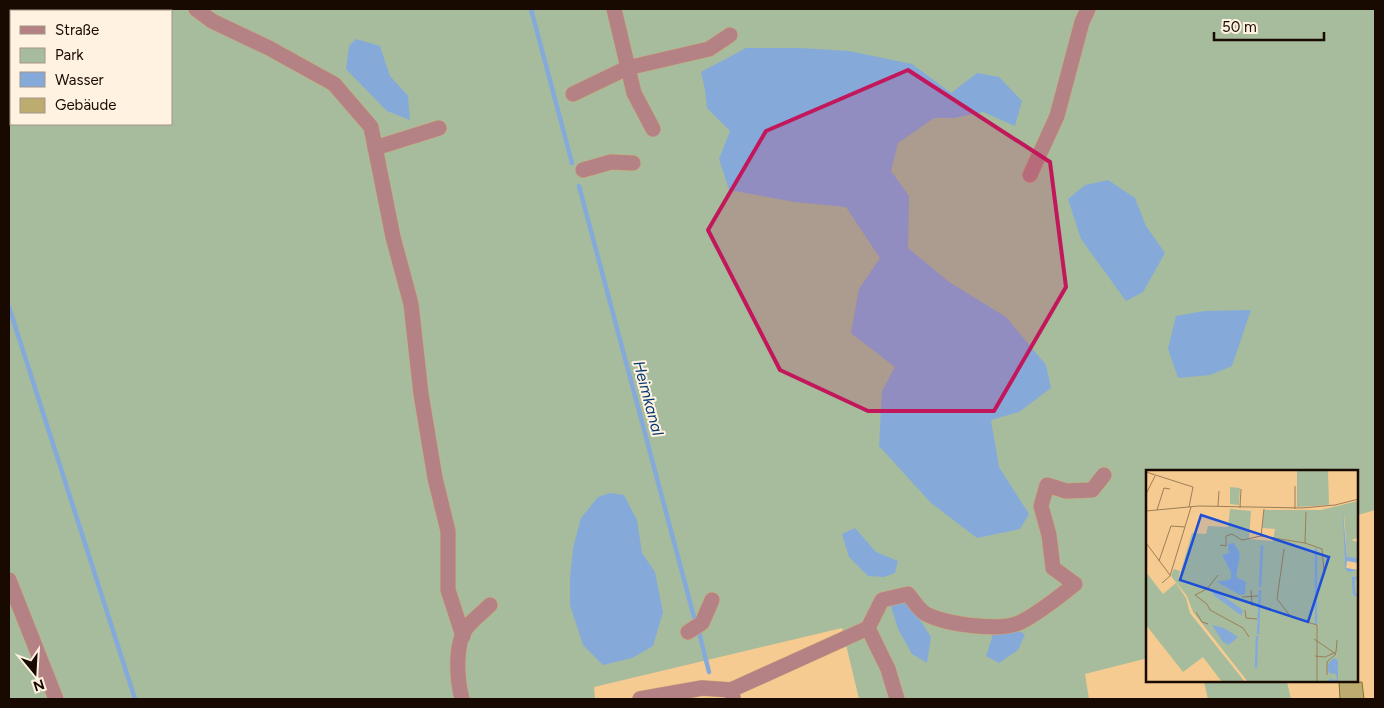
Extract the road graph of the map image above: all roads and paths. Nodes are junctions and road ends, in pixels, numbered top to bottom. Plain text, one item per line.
1 (196, 9) edge
2 (614, 9) edge
3 (1088, 9) edge
4 (730, 35) dead end
5 (628, 68) junction
6 (573, 94) dead end
7 (439, 128) dead end
8 (652, 128) dead end
9 (375, 148) junction
10 (633, 163) dead end
11 (583, 170) dead end
12 (1030, 175) dead end
13 (1104, 475) dead end
14 (9, 580) edge
15 (712, 600) dead end
16 (490, 605) dead end
17 (868, 628) junction
18 (688, 632) dead end
19 (463, 636) junction
20 (732, 694) edge
21 (56, 699) edge
22 (462, 699) edge
23 (640, 699) edge
24 (897, 699) edge

1 - 9 lane
2 - 5 lane
3 - 12 lane
4 - 5 lane
5 - 6 lane
5 - 8 lane
7 - 9 lane
9 - 19 lane
10 - 11 lane
13 - 17 lane
14 - 21 lane
15 - 18 lane
16 - 19 lane
17 - 20 lane
17 - 24 lane
19 - 22 lane
20 - 23 lane

